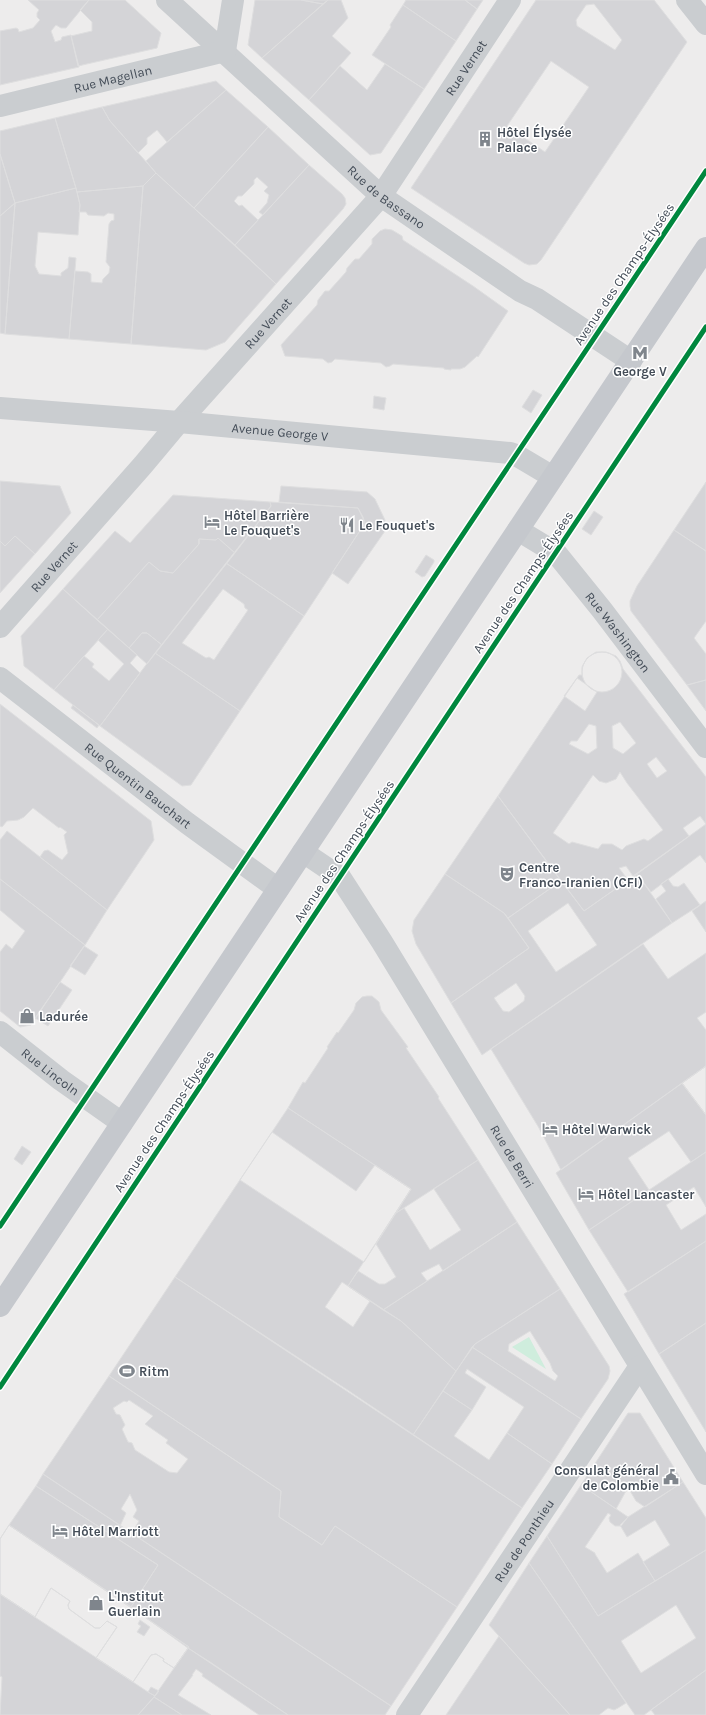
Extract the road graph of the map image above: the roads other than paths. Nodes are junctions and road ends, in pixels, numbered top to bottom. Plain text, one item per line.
1 (167, 0) edge
2 (234, 0) edge
3 (510, 0) edge
4 (687, 0) edge
5 (706, 24) edge
6 (225, 51) junction
7 (0, 106) edge
8 (381, 196) junction
9 (706, 248) edge
10 (631, 361) junction
11 (0, 408) edge
12 (179, 422) junction
13 (553, 477) junction
14 (518, 530) junction
15 (0, 627) edge
16 (0, 678) edge
17 (706, 747) edge
18 (303, 852) junction
19 (278, 889) junction
20 (0, 1032) edge
21 (122, 1123) junction
22 (0, 1306) edge
23 (640, 1366) junction
24 (706, 1474) edge
25 (407, 1715) edge

1 - 6 street, Rue de Bassano
2 - 6 street
3 - 8 street, Rue Vernet
4 - 5 street
6 - 7 street, Rue Magellan
6 - 8 street, Rue de Bassano
8 - 10 street, Rue de Bassano
8 - 12 street, Rue Vernet
9 - 10 main road
10 - 13 main road
11 - 12 street, Avenue George V
12 - 13 street, Avenue George V
12 - 15 street, Rue Vernet
13 - 14 main road
14 - 17 street, Rue Washington
14 - 18 main road
16 - 19 street, Rue Quentin Bauchart
18 - 19 main road
18 - 23 street, Rue de Berri
19 - 21 main road
20 - 21 street, Rue Lincoln
21 - 22 main road
23 - 24 street, Rue de Berri
23 - 25 street, Rue de Ponthieu

